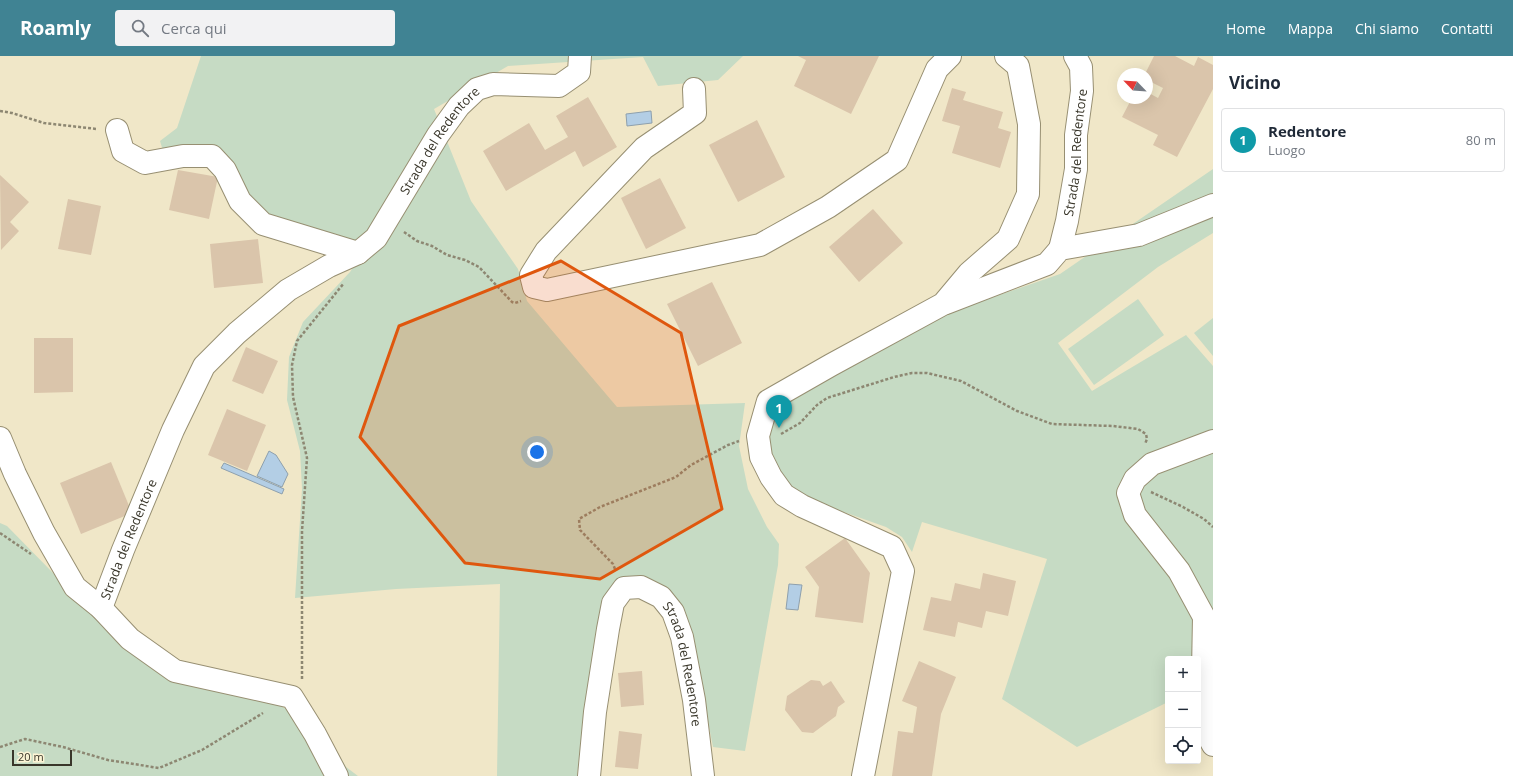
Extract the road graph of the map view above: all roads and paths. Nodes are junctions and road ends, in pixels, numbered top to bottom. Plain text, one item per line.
1 (580, 56) edge
2 (950, 56) edge
3 (1006, 56) edge
4 (1075, 56) edge
5 (694, 89) dead end
6 (0, 111) edge
7 (117, 130) joint
8 (1213, 205) edge
9 (389, 214) junction
10 (1060, 249) junction
11 (358, 253) junction
12 (349, 277) dead end
13 (534, 287) junction
14 (943, 304) junction
15 (758, 436) junction
16 (0, 438) edge
17 (1213, 441) edge
18 (1141, 449) dead end
19 (1152, 493) dead end
20 (1213, 527) edge
21 (624, 588) junction
22 (101, 608) junction
23 (292, 697) junction
24 (1213, 745) edge
25 (0, 747) edge
26 (337, 776) edge
27 (589, 776) edge
28 (703, 776) edge
29 (864, 776) edge

1 - 9 street, Strada del Redentore
2 - 13 street
3 - 14 street
4 - 10 street, Strada del Redentore
5 - 13 street
6 - 7 path
7 - 11 street
8 - 10 street
9 - 11 street, Strada del Redentore
9 - 13 path
10 - 14 street, Strada del Redentore
11 - 22 street, Strada del Redentore
12 - 23 path
14 - 15 street
15 - 18 path
15 - 21 path
15 - 29 street
16 - 22 street
17 - 24 street
19 - 20 path
21 - 27 street
21 - 28 street, Strada del Redentore
22 - 23 street, Strada del Redentore
23 - 25 path
23 - 26 street

